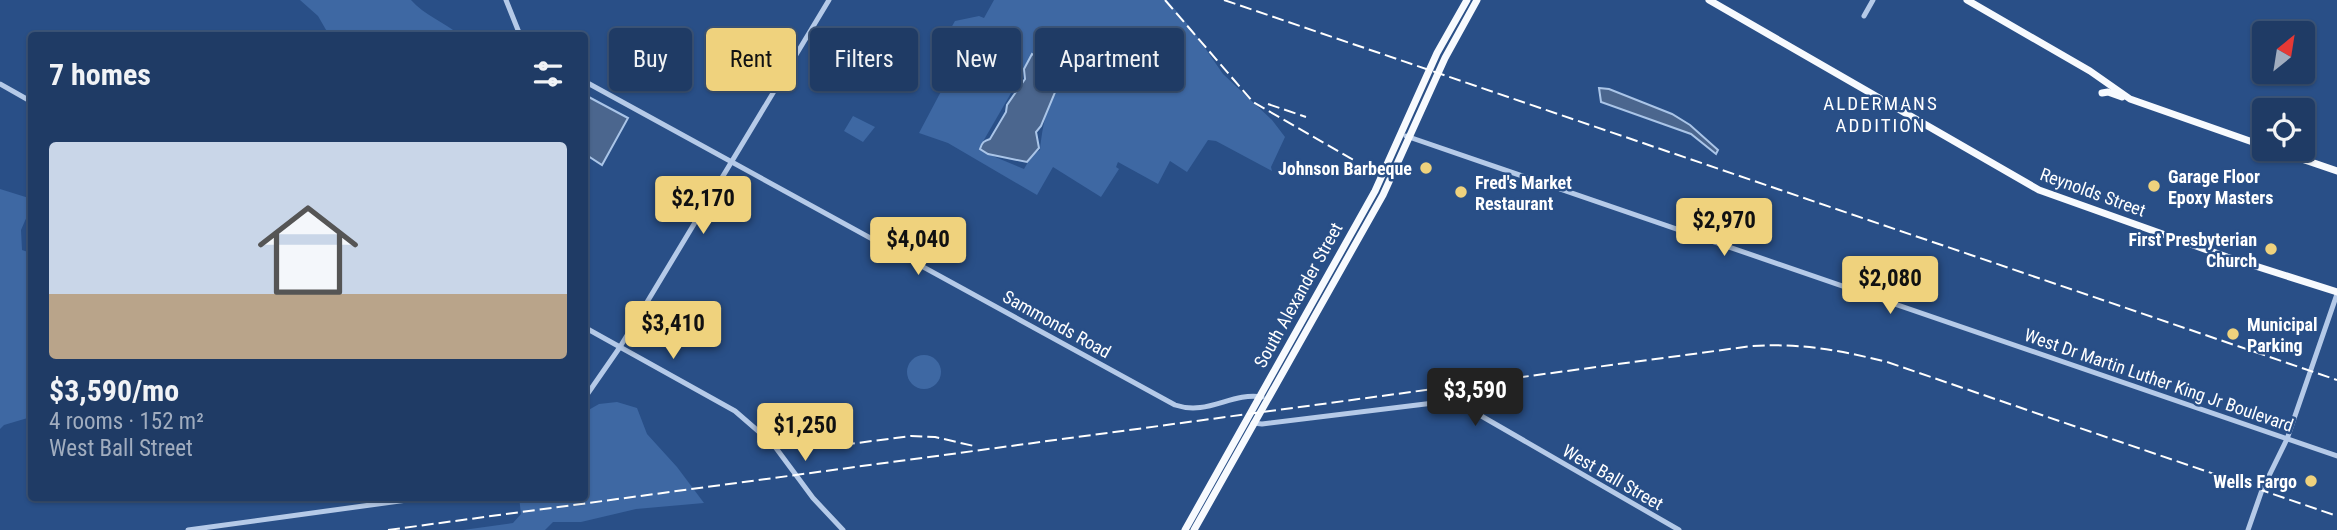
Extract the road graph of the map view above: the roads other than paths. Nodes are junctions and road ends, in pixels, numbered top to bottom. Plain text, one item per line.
1 (506, 0) edge
2 (829, 0) edge
3 (1466, 0) edge
4 (1477, 0) edge
5 (1709, 0) edge
6 (1874, 0) edge
7 (1967, 0) edge
8 (1864, 16) dead end
9 (519, 32) edge
10 (588, 83) edge
11 (0, 84) edge
12 (2102, 93) dead end
13 (2130, 99) junction
14 (28, 100) edge
15 (1406, 136) junction
16 (2252, 142) edge
17 (733, 161) junction
18 (2308, 161) edge
19 (2337, 171) edge
20 (2337, 293) edge
21 (588, 329) edge
22 (620, 347) junction
23 (588, 392) edge
24 (1263, 397) junction
25 (1254, 423) junction
26 (2287, 439) junction
27 (2337, 456) edge
28 (400, 501) edge
29 (1203, 505) junction
30 (188, 530) edge
31 (843, 530) edge
32 (1185, 530) edge
33 (1195, 530) edge
34 (1679, 530) edge
35 (2248, 530) edge

1 - 9 street
2 - 17 street
3 - 15 main road, South Alexander Street
4 - 15 main road, South Alexander Street
5 - 20 main road, Reynolds Street
6 - 8 street
7 - 13 main road
10 - 17 street, Sammonds Road
11 - 14 street
12 - 13 main road
13 - 16 main road
15 - 24 main road, South Alexander Street
15 - 26 street, West Dr Martin Luther King Jr Boulevard
17 - 22 street
17 - 24 street, Sammonds Road
18 - 19 main road
20 - 26 street
21 - 22 street
22 - 23 street
22 - 31 street
24 - 25 main road, South Alexander Street
24 - 29 main road, South Alexander Street
25 - 29 main road, South Alexander Street
25 - 34 street, West Ball Street
26 - 27 street, West Dr Martin Luther King Jr Boulevard
26 - 35 street
28 - 30 street
29 - 32 main road, South Alexander Street
29 - 33 main road, South Alexander Street

